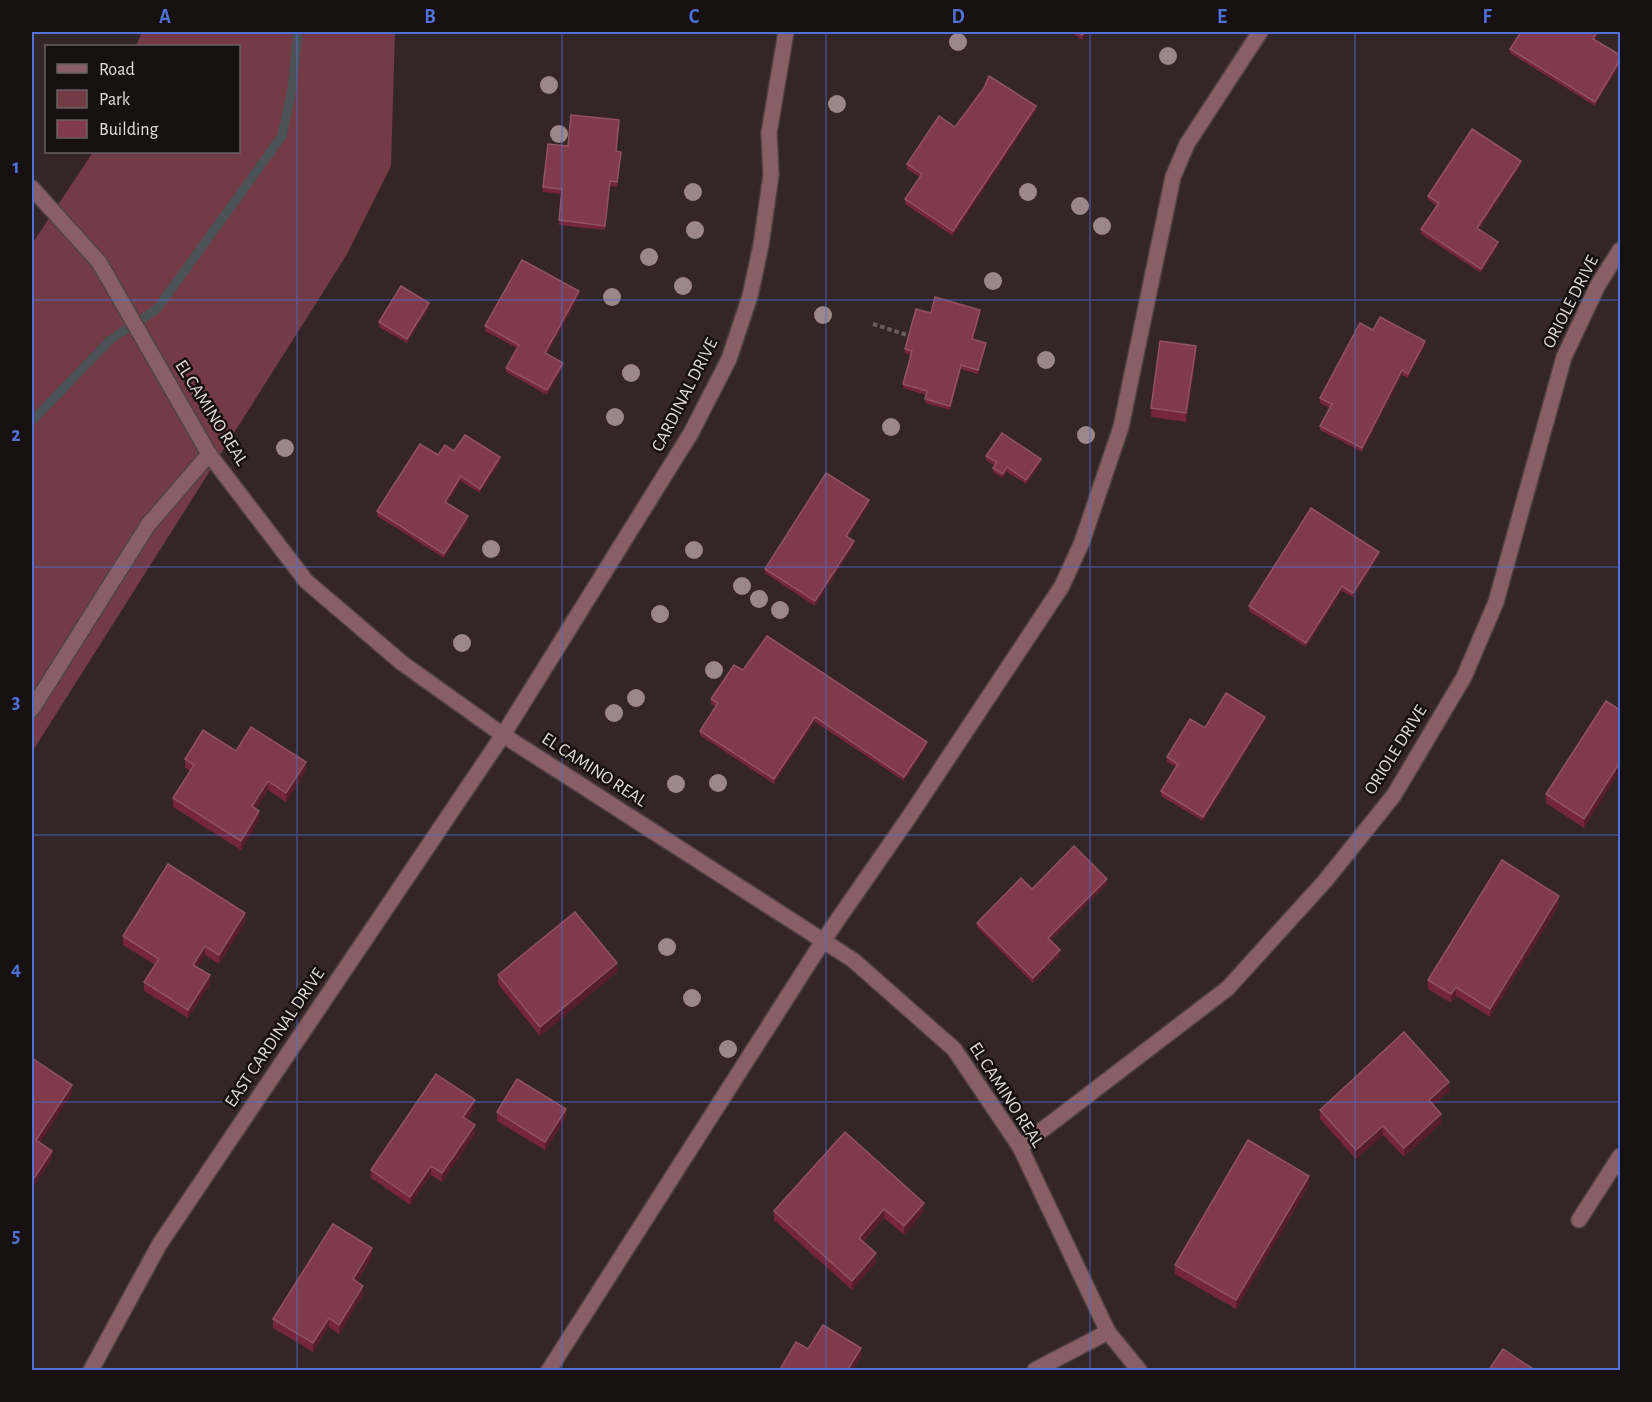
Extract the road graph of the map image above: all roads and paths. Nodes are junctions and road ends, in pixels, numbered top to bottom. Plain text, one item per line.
1 (786, 32) edge
2 (1260, 32) edge
3 (32, 188) edge
4 (1620, 250) edge
5 (873, 324) dead end
6 (910, 336) edge
7 (209, 454) junction
8 (32, 709) edge
9 (503, 735) junction
10 (823, 941) junction
11 (1020, 1147) junction
12 (1620, 1156) edge
13 (1579, 1220) dead end
14 (1108, 1332) junction
15 (91, 1371) edge
16 (549, 1371) edge
17 (1035, 1371) edge
18 (1139, 1371) edge

1 - 9 street, CARDINAL DRIVE
2 - 10 street
3 - 7 street, EL CAMINO REAL
4 - 11 street, ORIOLE DRIVE
5 - 6 path
7 - 8 street
7 - 9 street, EL CAMINO REAL
9 - 10 street, EL CAMINO REAL
9 - 15 street, EAST CARDINAL DRIVE
10 - 11 street, EL CAMINO REAL
10 - 16 street
11 - 14 street, EL CAMINO REAL
12 - 13 street
14 - 17 street
14 - 18 street, EL CAMINO REAL

